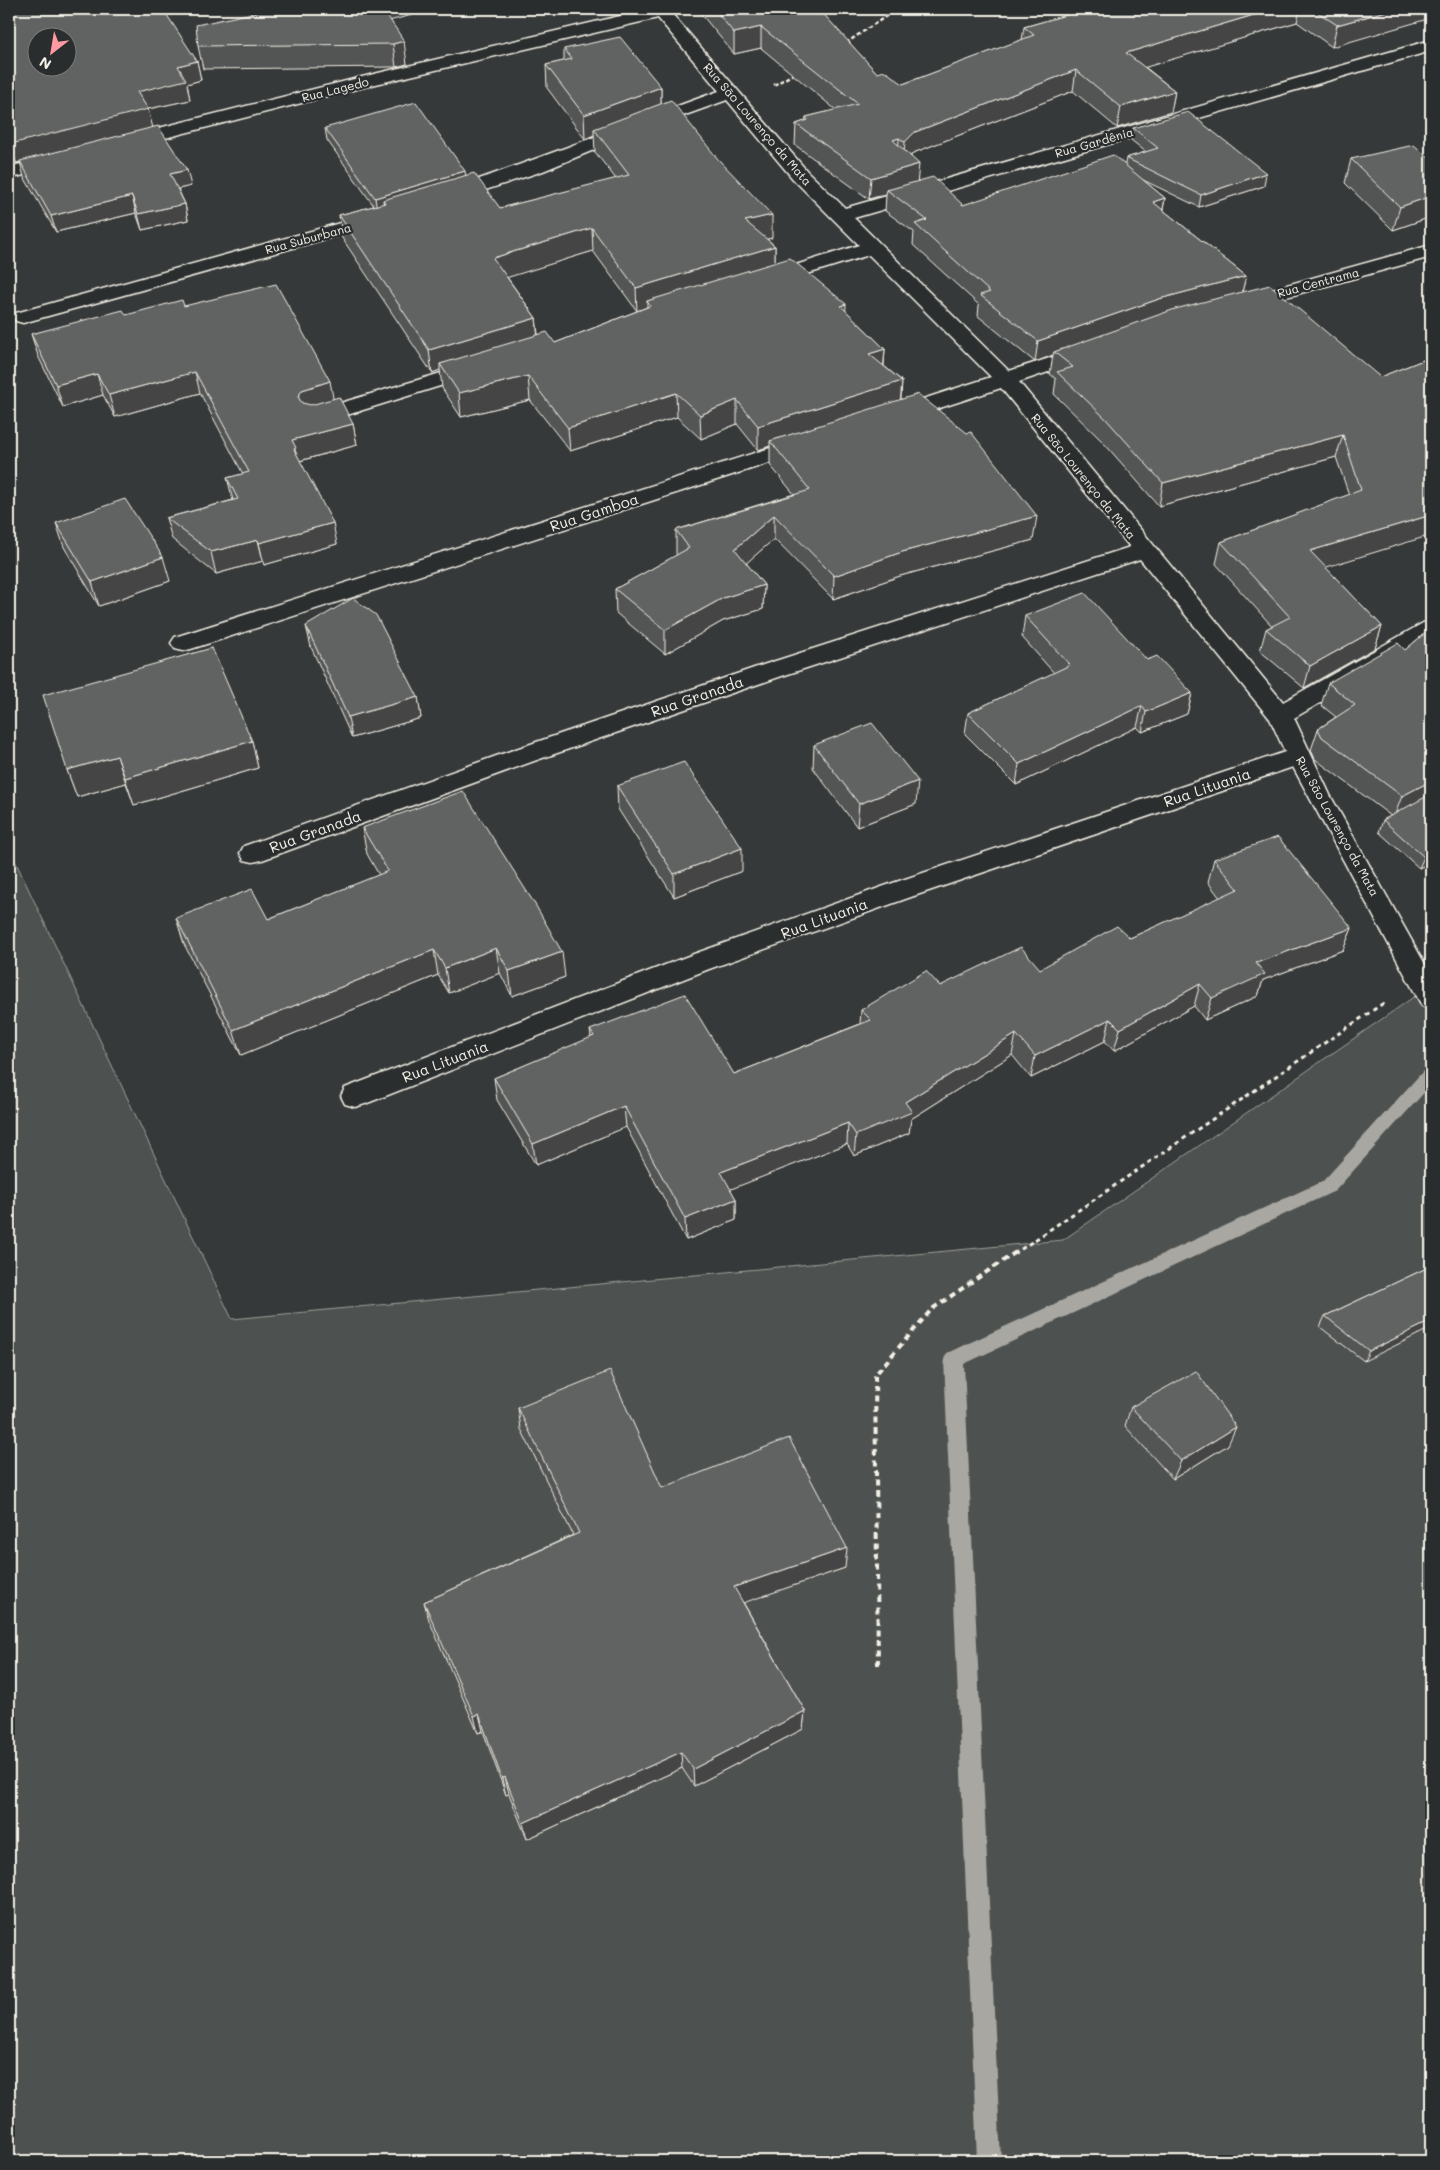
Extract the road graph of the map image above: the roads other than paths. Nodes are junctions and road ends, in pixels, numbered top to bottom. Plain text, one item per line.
1 (665, 10) edge
2 (1431, 45) edge
3 (736, 98) junction
4 (107, 147) edge
5 (70, 156) edge
6 (9, 173) edge
7 (426, 203) edge
8 (398, 212) edge
9 (843, 215) junction
10 (874, 247) junction
11 (1431, 251) edge
12 (751, 285) edge
13 (1227, 308) edge
14 (23, 317) dead end
15 (1107, 345) edge
16 (495, 363) edge
17 (1006, 380) junction
18 (315, 418) edge
19 (874, 422) edge
20 (826, 438) edge
21 (1144, 550) junction
22 (1431, 629) edge
23 (183, 643) dead end
24 (1280, 715) junction
25 (1299, 756) junction
26 (253, 853) dead end
27 (1431, 999) edge
28 (355, 1096) dead end

1 - 3 street, Rua São Lourenço da Mata
1 - 4 street, Rua Lagedo
2 - 9 street, Rua Gardênia
3 - 7 street
3 - 9 street, Rua São Lourenço da Mata
5 - 6 street
8 - 14 street, Rua Suburbana
9 - 10 street, Rua São Lourenço da Mata
10 - 12 street
10 - 17 street, Rua São Lourenço da Mata
11 - 13 street, Rua Centrama
15 - 17 street
16 - 18 street
17 - 19 street
17 - 21 street, Rua São Lourenço da Mata
20 - 23 street, Rua Gamboa
21 - 24 street, Rua São Lourenço da Mata
21 - 26 street, Rua Granada
22 - 24 street
24 - 25 street, Rua São Lourenço da Mata
25 - 27 street, Rua São Lourenço da Mata
25 - 28 street, Rua Lituania

